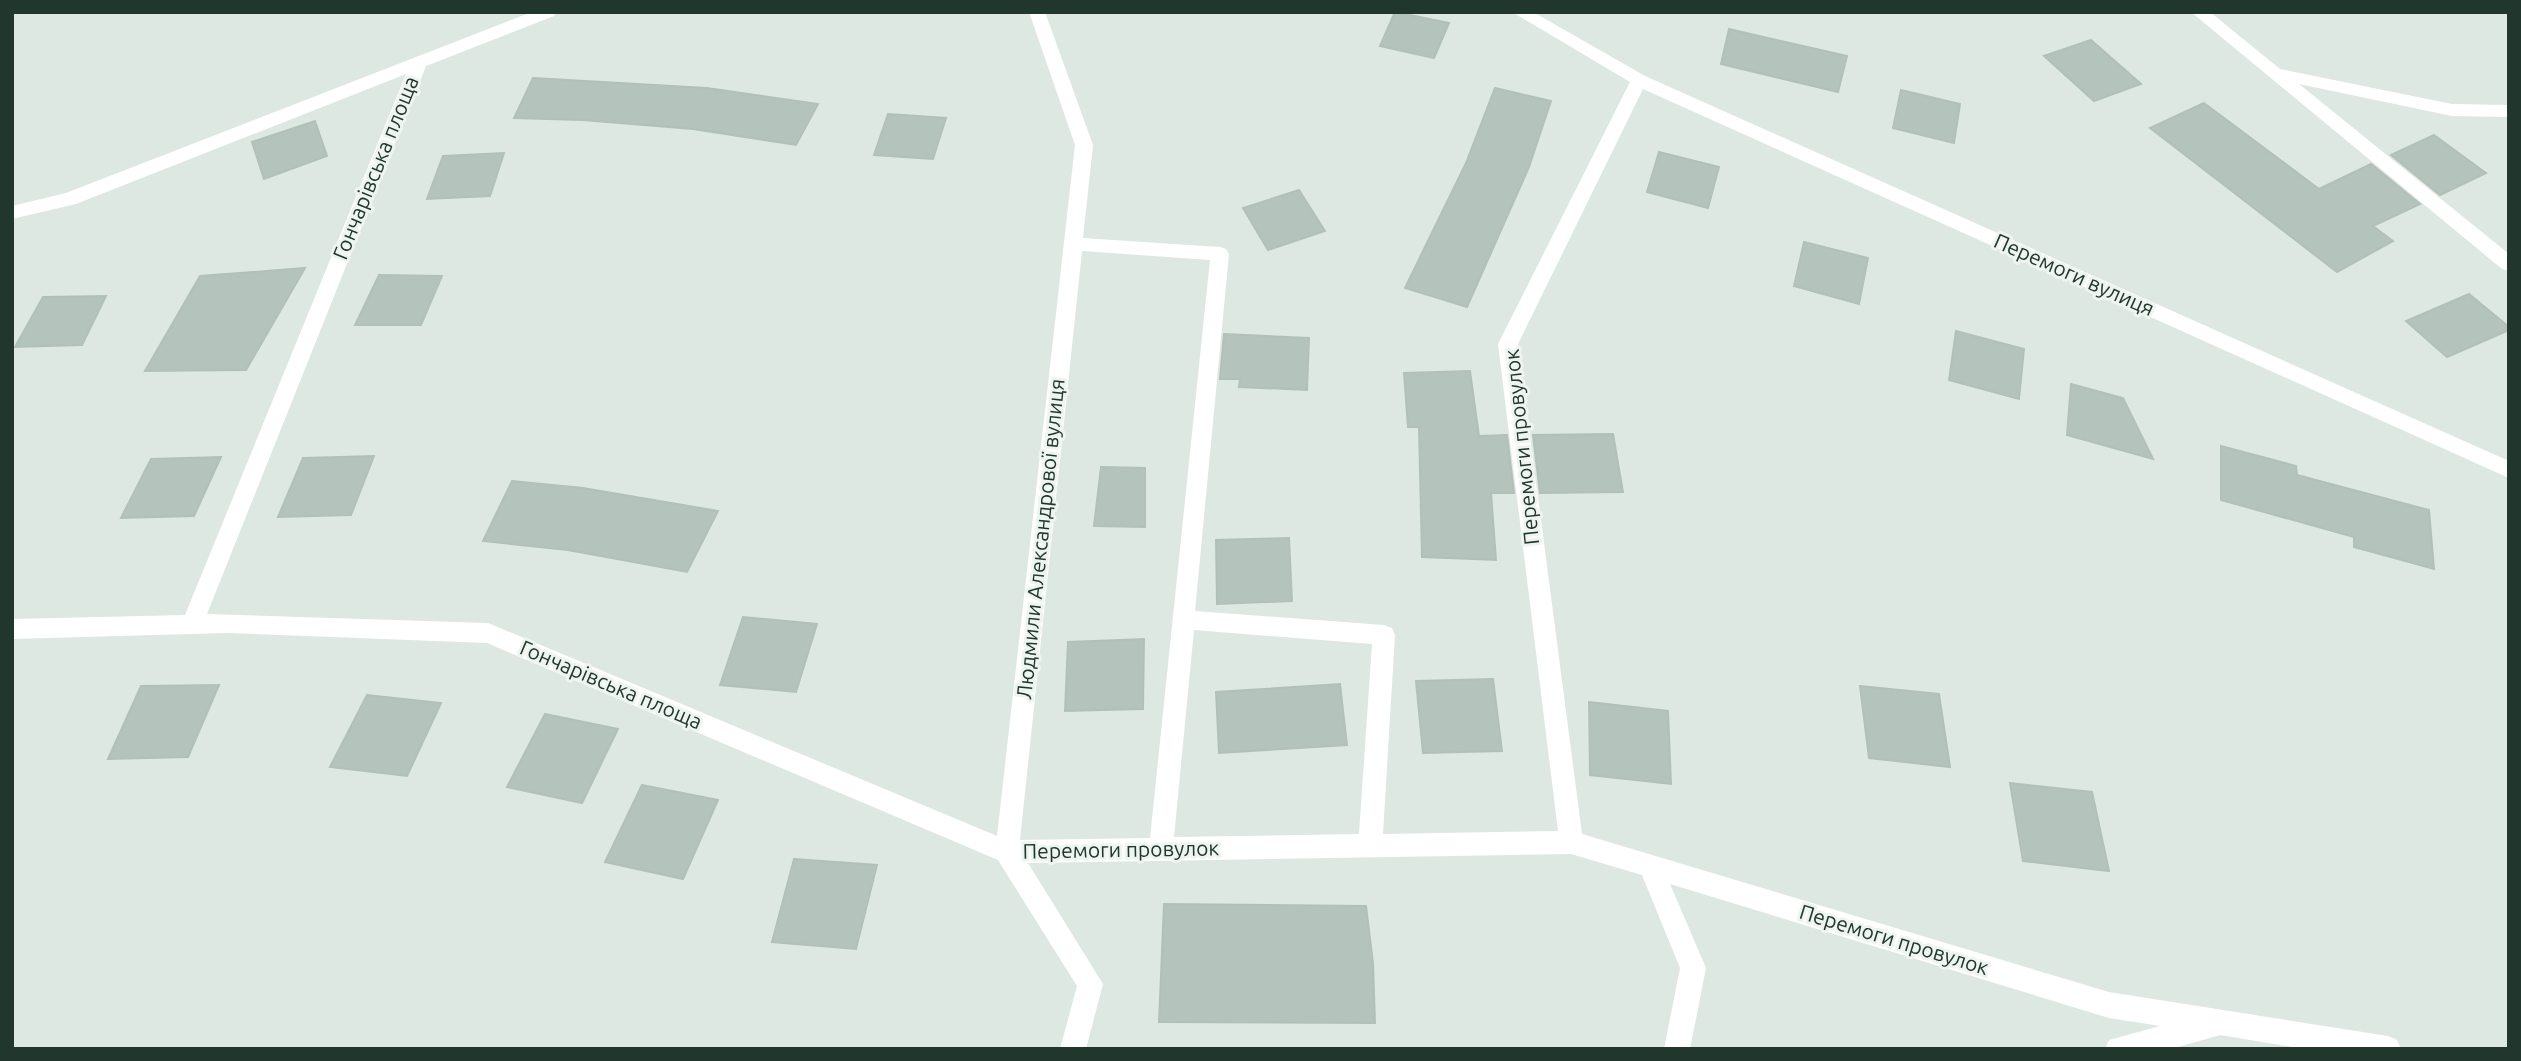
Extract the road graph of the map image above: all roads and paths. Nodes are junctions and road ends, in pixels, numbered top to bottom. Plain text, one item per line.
1 (548, 12) edge
2 (1037, 12) edge
3 (1520, 12) edge
4 (2199, 12) edge
5 (419, 63) junction
6 (2272, 73) junction
7 (1639, 80) junction
8 (2509, 111) edge
9 (12, 214) edge
10 (1074, 244) junction
11 (2509, 264) edge
12 (2509, 470) edge
13 (1184, 620) junction
14 (192, 624) junction
15 (12, 629) edge
16 (1570, 842) junction
17 (1370, 845) junction
18 (1161, 849) junction
19 (1007, 852) junction
20 (1650, 866) junction
21 (2222, 1024) junction
22 (1073, 1049) edge
23 (1677, 1049) edge
24 (2118, 1049) edge
25 (2388, 1049) edge

1 - 5 street, Гончарівська площа
2 - 10 street, Людмили Александрової вулиця
3 - 7 street, Перемоги вулиця
4 - 6 street
5 - 9 street, Гончарівська площа
5 - 14 street, Гончарівська площа
6 - 8 street
6 - 11 street
7 - 12 street, Перемоги вулиця
7 - 16 street, Перемоги провулок
10 - 13 street
10 - 19 street, Людмили Александрової вулиця
13 - 17 street
13 - 18 street
14 - 15 street, Гончарівська площа
14 - 19 street, Гончарівська площа
16 - 17 street, Перемоги провулок
16 - 20 street, Перемоги провулок
17 - 18 street, Перемоги провулок
18 - 19 street, Перемоги провулок
19 - 22 street
20 - 21 street, Перемоги провулок
20 - 23 street
21 - 24 street, Перемоги провулок
21 - 25 street, Перемоги провулок

